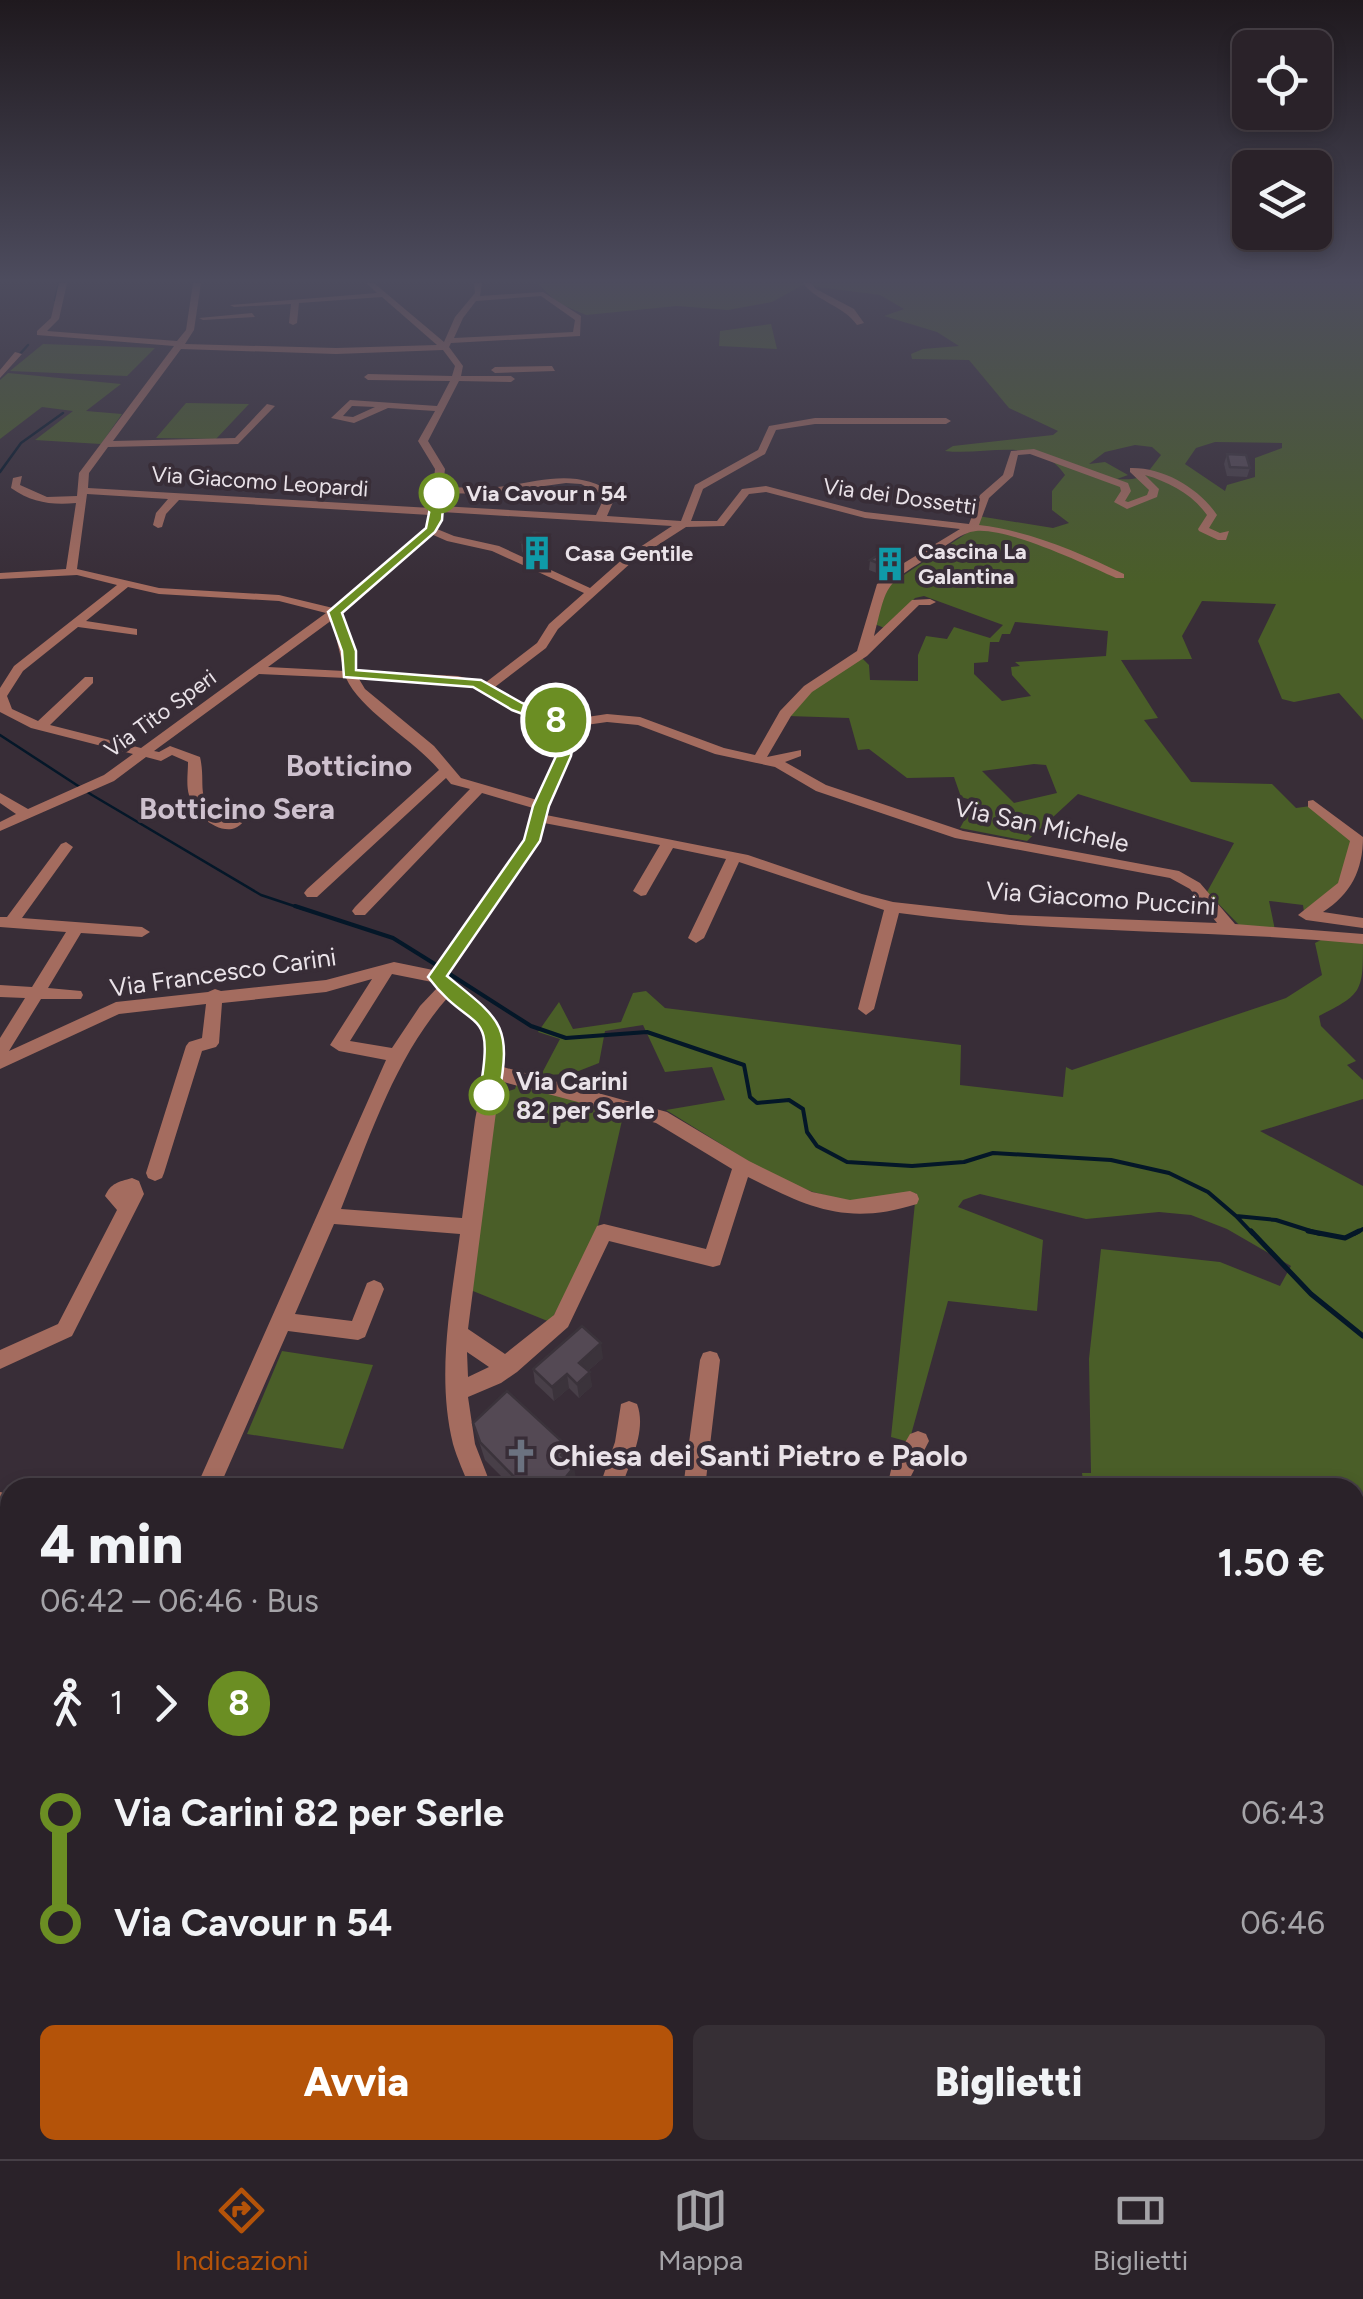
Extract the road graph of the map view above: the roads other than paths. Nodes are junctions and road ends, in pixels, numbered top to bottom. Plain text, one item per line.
1 (151, 384) edge
2 (454, 384) edge
3 (388, 405) dead end
4 (270, 406) dead end
5 (440, 409) junction
6 (946, 422) dead end
7 (106, 444) junction
8 (18, 478) dead end
9 (439, 490) junction
10 (81, 495) junction
11 (178, 496) junction
12 (437, 510) junction
13 (601, 517) junction
14 (685, 523) junction
15 (158, 525) dead end
16 (973, 526) junction
17 (431, 530) junction
18 (1225, 533) dead end
19 (71, 571) junction
20 (0, 576) edge
21 (1120, 576) dead end
22 (126, 583) junction
23 (592, 593) junction
24 (930, 602) dead end
25 (335, 612) junction
26 (76, 623) junction
27 (133, 632) dead end
28 (863, 653) junction
29 (256, 670) junction
30 (349, 674) junction
31 (89, 680) dead end
32 (486, 687) junction
33 (1, 695) edge
34 (566, 724) junction
35 (41, 726) junction
36 (144, 753) junction
37 (796, 753) dead end
38 (766, 760) junction
39 (446, 772) junction
40 (478, 789) junction
41 (0, 796) edge
42 (1313, 804) dead end
43 (540, 812) junction
44 (25, 814) junction
45 (244, 814) dead end
46 (0, 827) edge
47 (668, 844) junction
48 (66, 847) dead end
49 (734, 857) junction
50 (641, 890) dead end
51 (312, 893) dead end
52 (893, 907) junction
53 (360, 911) dead end
54 (6, 922) edge
55 (1307, 923) junction
56 (1363, 924) edge
57 (76, 928) junction
58 (1232, 931) junction
59 (142, 932) dead end
60 (696, 938) dead end
61 (1363, 939) edge
62 (387, 969) junction
63 (442, 975) junction
64 (0, 991) edge
65 (36, 992) junction
66 (75, 994) dead end
67 (215, 995) junction
68 (866, 1009) dead end
69 (0, 1052) edge
70 (394, 1055) junction
71 (0, 1063) edge
72 (494, 1070) junction
73 (742, 1166) junction
74 (154, 1173) dead end
75 (910, 1199) dead end
76 (127, 1208) dead end
77 (328, 1216) junction
78 (472, 1227) junction
79 (374, 1289) dead end
80 (280, 1321) junction
81 (457, 1334) junction
82 (0, 1360) edge
83 (710, 1360) dead end
84 (510, 1365) junction
85 (457, 1392) junction
86 (630, 1411) dead end
87 (918, 1440) dead end
88 (211, 1478) edge
89 (477, 1478) edge
90 (613, 1478) edge
91 (695, 1478) edge
92 (899, 1478) edge

1 - 7 street
2 - 5 street
3 - 5 street
4 - 7 street
5 - 9 street
6 - 14 street
7 - 10 street
8 - 10 street, Via Giacomo Leopardi
9 - 12 street
9 - 13 street
10 - 11 street, Via Giacomo Leopardi
10 - 19 street
11 - 12 street, Via Giacomo Leopardi
11 - 15 street
12 - 13 street, Via Giacomo Leopardi
12 - 17 street
13 - 14 street, Via Giacomo Leopardi
14 - 16 street, Via dei Dossetti
14 - 23 street
16 - 18 street
16 - 21 street, Via dei Dossetti
16 - 28 street
17 - 23 street
17 - 25 street, Via Tito Speri
19 - 20 street
19 - 22 street
22 - 25 street
22 - 26 street
23 - 32 street
24 - 28 street
25 - 29 street, Via Tito Speri
25 - 30 street
26 - 27 street
26 - 33 street
28 - 38 street
29 - 30 street
29 - 36 street, Via Tito Speri
30 - 32 street
30 - 39 street, Via Giacomo Puccini
31 - 35 street
32 - 34 street
33 - 35 street
34 - 38 street, Via San Michele
34 - 43 street
35 - 36 street
36 - 44 street, Via Tito Speri
36 - 45 street
37 - 38 street
38 - 58 street, Via San Michele
39 - 40 street, Via Giacomo Puccini
39 - 51 street
40 - 43 street, Via Giacomo Puccini
40 - 53 street
41 - 44 street
42 - 55 street
43 - 47 street, Via Giacomo Puccini
43 - 63 street
44 - 46 street, Via Tito Speri
47 - 49 street, Via Giacomo Puccini
47 - 50 street
48 - 54 street
49 - 52 street, Via Giacomo Puccini
49 - 60 street
52 - 58 street, Via Giacomo Puccini
52 - 68 street
54 - 57 street
55 - 56 street, Via Giacomo Puccini
55 - 58 street, Via Giacomo Puccini
55 - 61 street, Via Giacomo Puccini
57 - 59 street
57 - 65 street
62 - 63 street, Via Francesco Carini
62 - 67 street, Via Francesco Carini
62 - 70 street
63 - 70 street
63 - 72 street
64 - 65 street
65 - 66 street
65 - 69 street
67 - 71 street, Via Francesco Carini
67 - 74 street
70 - 77 street
72 - 73 street
72 - 78 street
73 - 75 street
73 - 84 street
76 - 82 street
77 - 78 street
77 - 80 street
78 - 81 street
79 - 80 street
80 - 88 street
81 - 84 street
81 - 85 street
83 - 91 street
84 - 85 street
85 - 89 street
86 - 90 street
87 - 92 street

